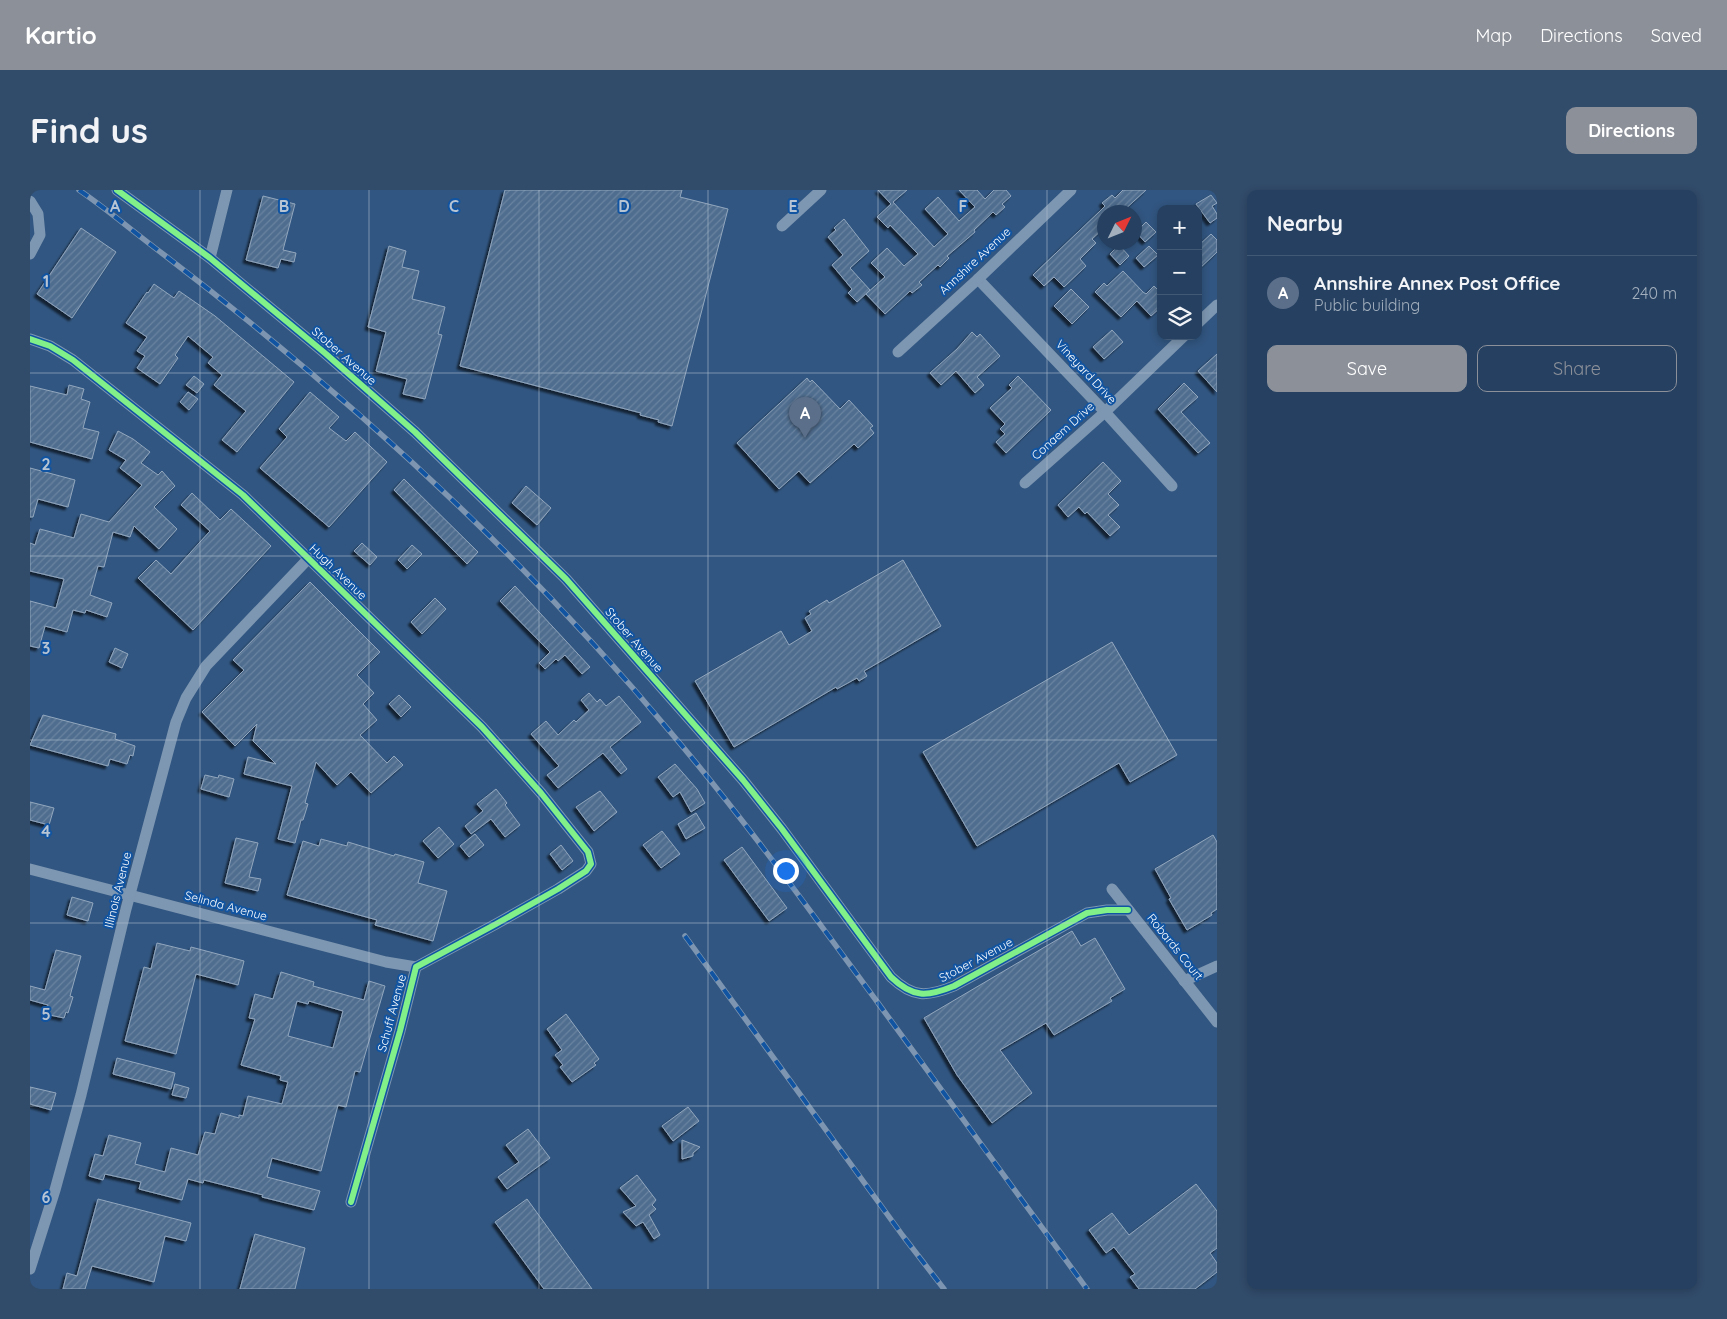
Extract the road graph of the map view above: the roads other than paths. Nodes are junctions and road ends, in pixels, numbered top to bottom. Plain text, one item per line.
1 (117, 190) edge
2 (227, 190) edge
3 (821, 190) edge
4 (1071, 190) edge
5 (30, 202) edge
6 (782, 226) dead end
7 (30, 254) edge
8 (210, 258) junction
9 (978, 279) junction
10 (1217, 305) edge
11 (1202, 319) edge
12 (30, 339) edge
13 (1180, 340) edge
14 (898, 352) dead end
15 (1105, 412) junction
16 (1025, 483) dead end
17 (1172, 486) dead end
18 (308, 559) junction
19 (591, 864) joint
20 (30, 869) edge
21 (1112, 889) dead end
22 (130, 895) junction
23 (1128, 910) junction
24 (1217, 966) edge
25 (416, 967) junction
26 (1184, 981) junction
27 (1217, 1022) edge
28 (352, 1202) dead end
29 (30, 1269) edge

1 - 8 street, Stober Avenue
2 - 8 street
3 - 6 street
4 - 9 street, Annshire Avenue
5 - 7 street
8 - 23 street, Stober Avenue
9 - 14 street, Annshire Avenue
9 - 15 street, Vineyard Drive
10 - 11 street
12 - 18 street, Hugh Avenue
13 - 15 street, Conaem Drive
15 - 16 street, Conaem Drive
15 - 17 street, Vineyard Drive
18 - 19 street, Hugh Avenue
18 - 22 street, Illinois Avenue
19 - 25 street, Schuff Avenue
20 - 22 street, Selinda Avenue
21 - 23 street, Robards Court
22 - 25 street, Selinda Avenue
22 - 29 street, Illinois Avenue
23 - 26 street, Robards Court
24 - 26 street
25 - 28 street, Schuff Avenue
26 - 27 street, Robards Court

